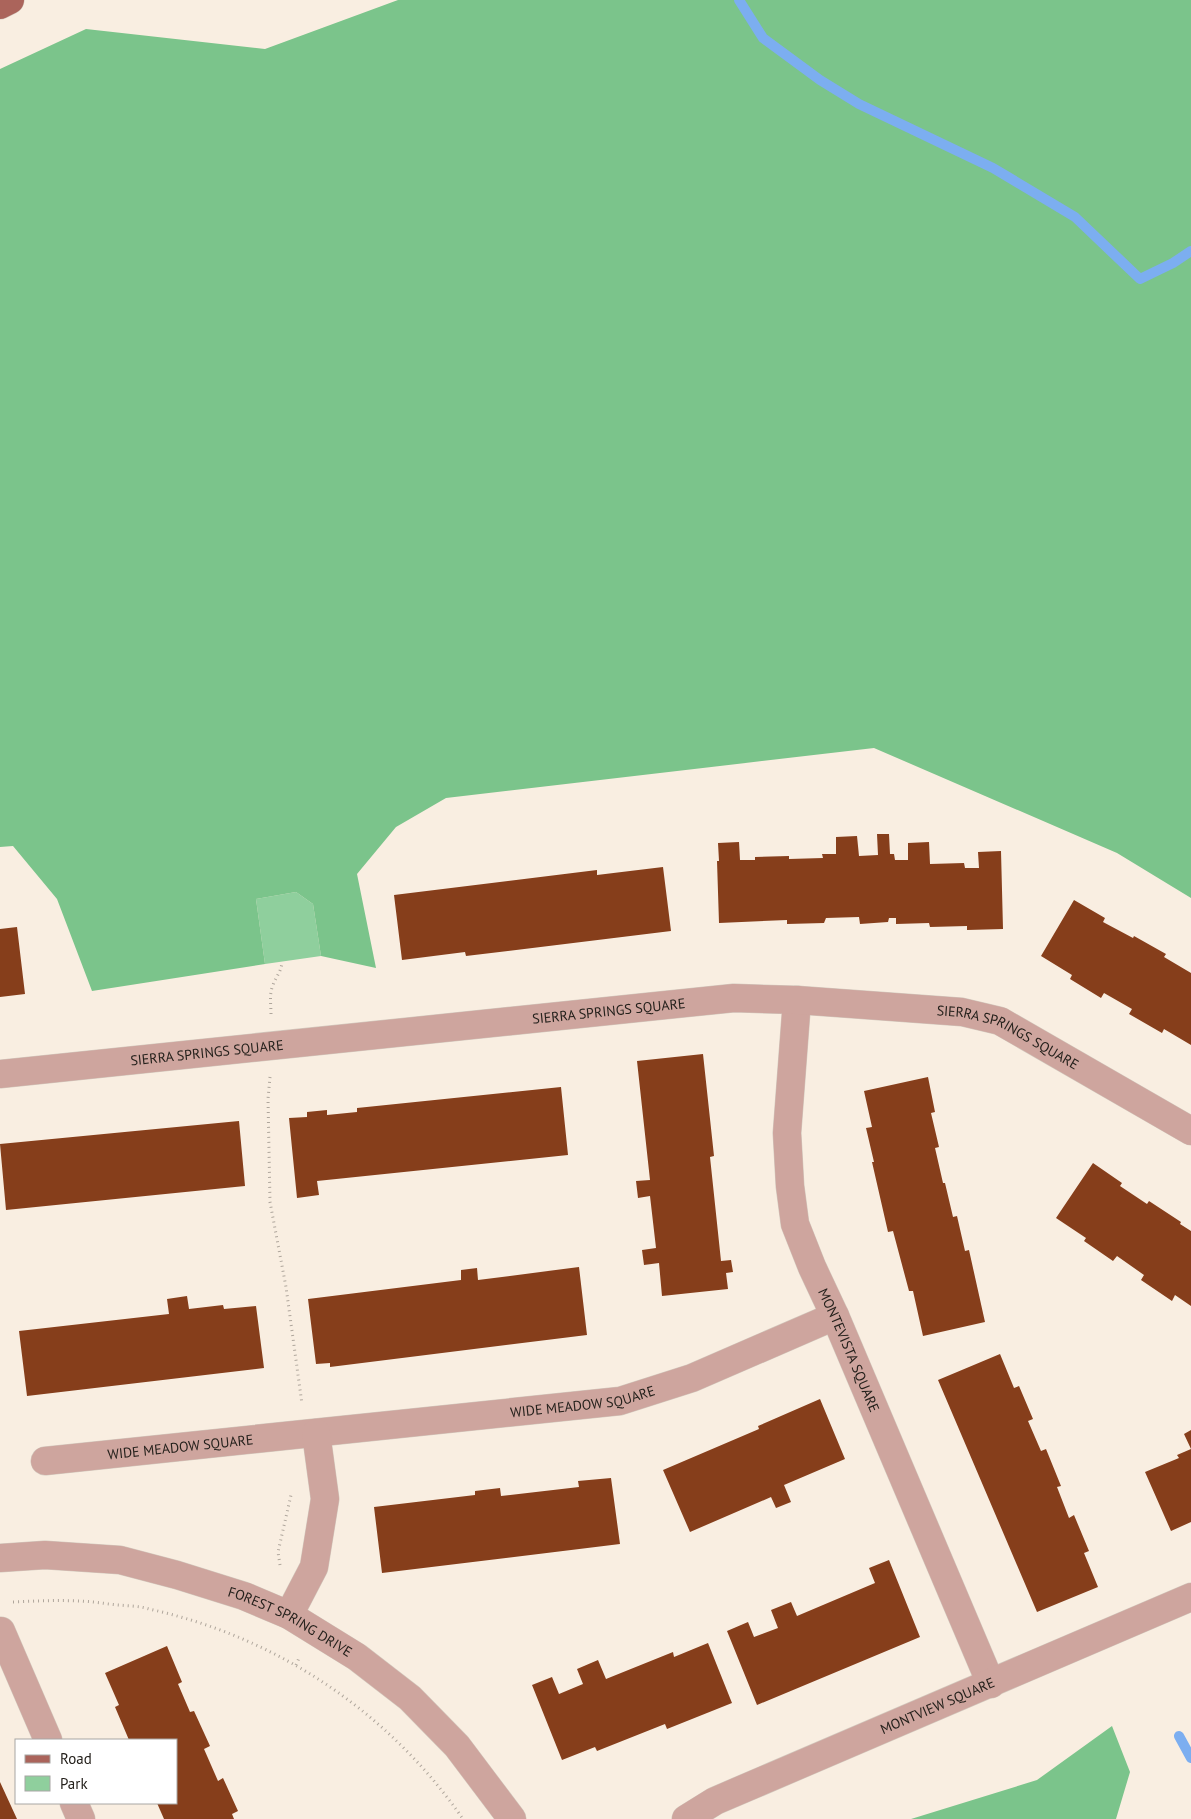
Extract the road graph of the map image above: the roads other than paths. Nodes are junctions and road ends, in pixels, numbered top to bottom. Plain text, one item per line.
1 (10, 0) edge
2 (0, 5) edge
3 (797, 1000) junction
4 (0, 1074) edge
5 (1191, 1131) edge
6 (835, 1316) junction
7 (311, 1433) junction
8 (45, 1461) dead end
9 (0, 1558) edge
10 (1191, 1597) edge
11 (288, 1615) junction
12 (1, 1631) edge
13 (990, 1684) junction
14 (48, 1739) edge
15 (74, 1804) edge
16 (81, 1819) edge
17 (512, 1819) edge
18 (686, 1819) edge

1 - 2 main road
3 - 4 street, SIERRA SPRINGS SQUARE
3 - 5 street, SIERRA SPRINGS SQUARE
3 - 6 street, MONTEVISTA SQUARE
6 - 7 street, WIDE MEADOW SQUARE
6 - 13 street, MONTEVISTA SQUARE
7 - 8 street, WIDE MEADOW SQUARE
7 - 11 street
9 - 11 street, FOREST SPRING DRIVE
10 - 13 street, MONTVIEW SQUARE
11 - 17 street, FOREST SPRING DRIVE
12 - 14 street
13 - 18 street, MONTVIEW SQUARE
15 - 16 street

